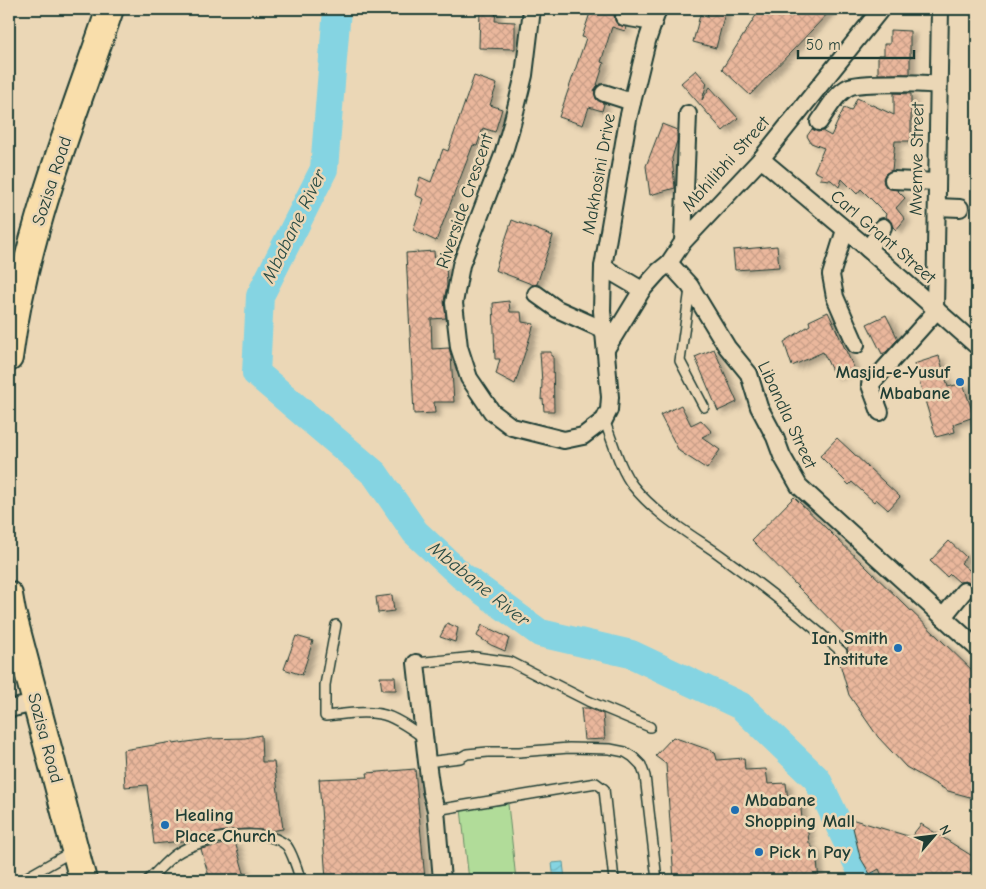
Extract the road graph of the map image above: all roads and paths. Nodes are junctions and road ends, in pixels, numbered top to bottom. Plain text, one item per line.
1 (110, 9) edge
2 (532, 9) edge
3 (880, 9) edge
4 (940, 9) edge
5 (656, 15) edge
6 (624, 17) dead end
7 (938, 85) junction
8 (604, 93) dead end
9 (632, 102) junction
10 (688, 114) dead end
11 (819, 122) dead end
12 (761, 159) junction
13 (893, 180) dead end
14 (937, 182) junction
15 (937, 207) junction
16 (960, 208) dead end
17 (883, 227) dead end
18 (845, 230) junction
19 (683, 242) junction
20 (868, 249) junction
21 (669, 263) junction
22 (603, 267) junction
23 (690, 286) junction
24 (642, 290) junction
25 (536, 294) dead end
26 (936, 309) junction
27 (604, 330) junction
28 (975, 341) edge
29 (856, 345) dead end
30 (606, 349) junction
31 (9, 358) edge
32 (704, 407) dead end
33 (880, 412) dead end
34 (604, 420) junction
35 (964, 591) dead end
36 (9, 595) edge
37 (943, 617) junction
38 (336, 626) dead end
39 (977, 648) edge
40 (842, 652) dead end
41 (416, 663) joint
42 (35, 703) junction
43 (9, 709) edge
44 (650, 727) dead end
45 (424, 739) junction
46 (427, 762) junction
47 (436, 810) junction
48 (75, 850) junction
49 (22, 880) edge
50 (83, 880) edge
51 (148, 880) edge
52 (300, 880) edge
53 (442, 880) edge
54 (614, 880) edge
55 (656, 880) edge

1 - 31 main road, Sozisa Road
2 - 34 street, Riverside Crescent
3 - 12 street, Mbhilibhi Street
4 - 7 street, Mvemve Street
5 - 6 street
5 - 9 street, Makhosini Drive
7 - 11 street
7 - 14 street, Mvemve Street
8 - 9 street
9 - 22 street, Makhosini Drive
10 - 19 street
12 - 18 street, Carl Grant Street
12 - 19 street, Mbhilibhi Street
13 - 14 street
14 - 15 street, Mvemve Street
15 - 16 street
15 - 26 street, Mvemve Street
17 - 20 street
18 - 20 street, Carl Grant Street
18 - 29 street
19 - 21 street, Mbhilibhi Street
20 - 26 street, Carl Grant Street
21 - 23 street, Libandla Street
21 - 24 street, Mbhilibhi Street
22 - 24 street
22 - 27 street, Makhosini Drive
23 - 32 lane
23 - 37 street, Libandla Street
24 - 30 street, Mbhilibhi Street
25 - 27 street
26 - 28 street, Carl Grant Street
26 - 33 street
27 - 30 street, Makhosini Drive
30 - 34 street
34 - 40 lane
35 - 37 street
36 - 42 main road, Sozisa Road
37 - 39 street, Libandla Street
38 - 45 lane
41 - 44 lane
41 - 45 street
42 - 43 street
42 - 48 main road, Sozisa Road
45 - 46 street
46 - 47 street
46 - 55 lane
47 - 53 street
47 - 54 lane
48 - 49 lane
48 - 50 main road, Sozisa Road
51 - 52 lane

